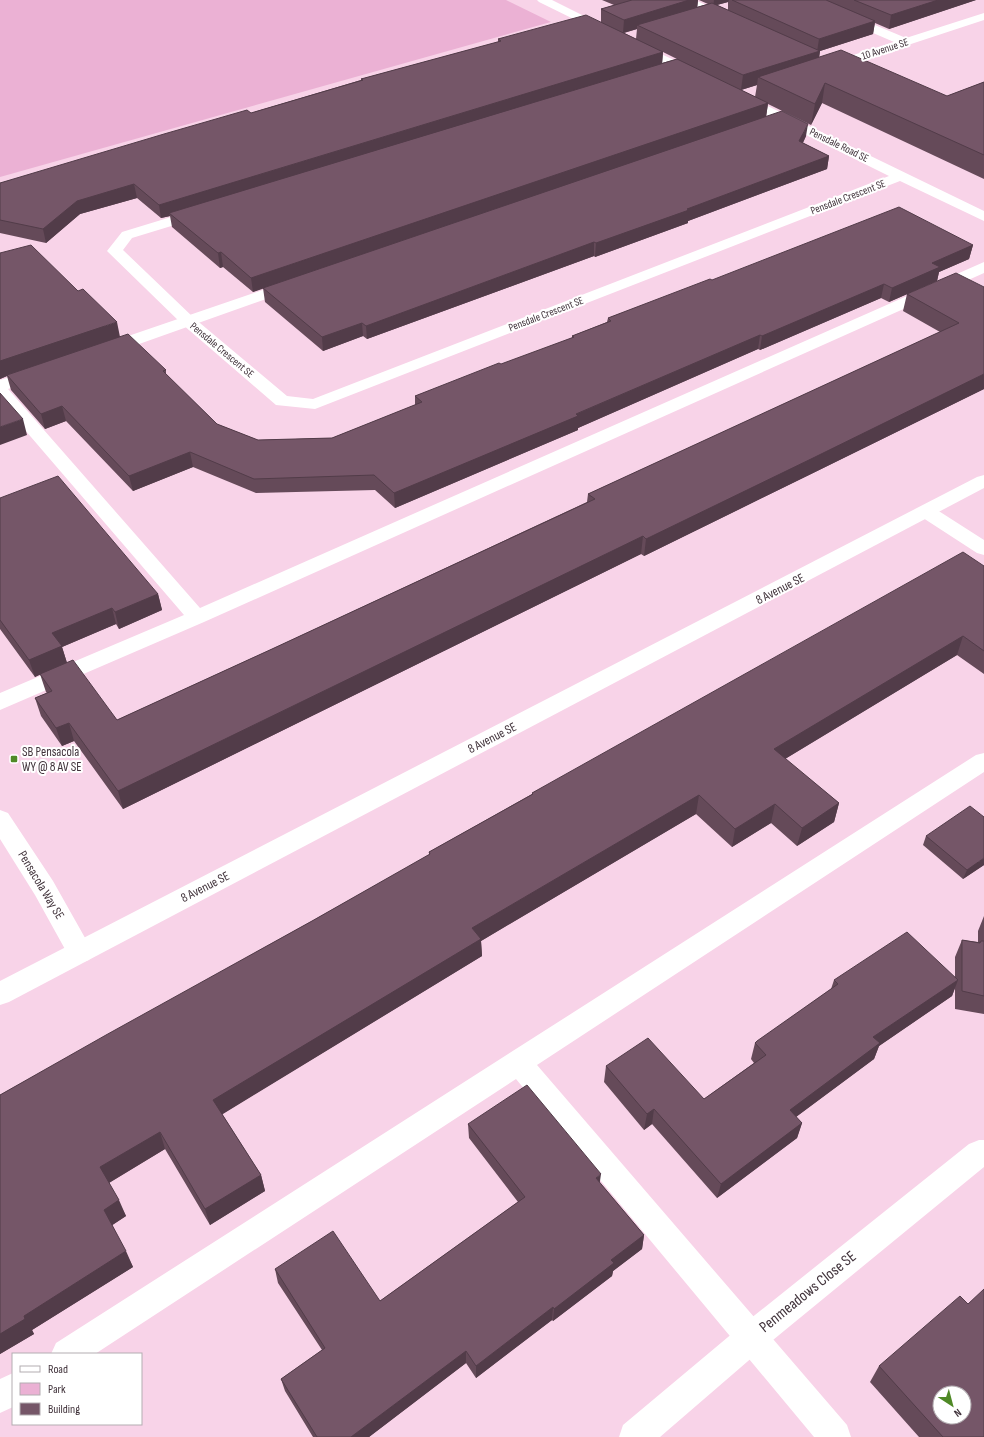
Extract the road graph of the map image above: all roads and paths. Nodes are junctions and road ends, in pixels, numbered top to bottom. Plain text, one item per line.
1 (543, 0) edge
2 (686, 0) edge
3 (805, 0) edge
4 (732, 6) dead end
5 (712, 12) junction
6 (697, 16) edge
7 (984, 16) edge
8 (582, 19) junction
9 (567, 24) edge
10 (741, 24) edge
11 (905, 42) junction
12 (819, 65) edge
13 (676, 66) junction
14 (654, 73) edge
15 (705, 79) edge
16 (754, 92) edge
17 (781, 117) junction
18 (758, 124) edge
19 (902, 176) junction
20 (211, 209) edge
21 (984, 217) edge
22 (984, 267) edge
23 (308, 280) edge
24 (188, 321) junction
25 (90, 355) edge
26 (53, 368) edge
27 (0, 386) edge
28 (0, 390) edge
29 (984, 481) edge
30 (928, 512) junction
31 (984, 549) edge
32 (198, 617) junction
33 (0, 702) edge
34 (979, 772) edge
35 (0, 819) edge
36 (80, 952) junction
37 (0, 994) edge
38 (519, 1062) junction
39 (984, 1153) edge
40 (751, 1338) junction
41 (69, 1353) edge
42 (12, 1390) edge
43 (0, 1397) edge
44 (635, 1437) edge
45 (835, 1437) edge

1 - 8 street
2 - 5 street
3 - 11 street
4 - 5 street
5 - 6 street
5 - 10 street
7 - 11 street, 10 Avenue SE
8 - 9 street
8 - 13 street
11 - 12 street, 10 Avenue SE
13 - 14 street
13 - 15 street
16 - 17 street, Pensdale Road SE
17 - 18 street
17 - 19 street, Pensdale Road SE
19 - 21 street, Pensdale Road SE
19 - 24 street, Pensdale Crescent SE
20 - 24 street, Pensdale Crescent SE
22 - 32 street
23 - 24 street
24 - 25 street
26 - 27 street
28 - 32 street
29 - 30 street, 8 Avenue SE
30 - 31 street
30 - 36 street, 8 Avenue SE
32 - 33 street
34 - 38 street
35 - 36 street, Pensacola Way SE
36 - 37 street, 8 Avenue SE
38 - 40 street
38 - 41 street
39 - 40 street, Penmeadows Close SE
40 - 44 street, Penmeadows Close SE
40 - 45 street
42 - 43 street

